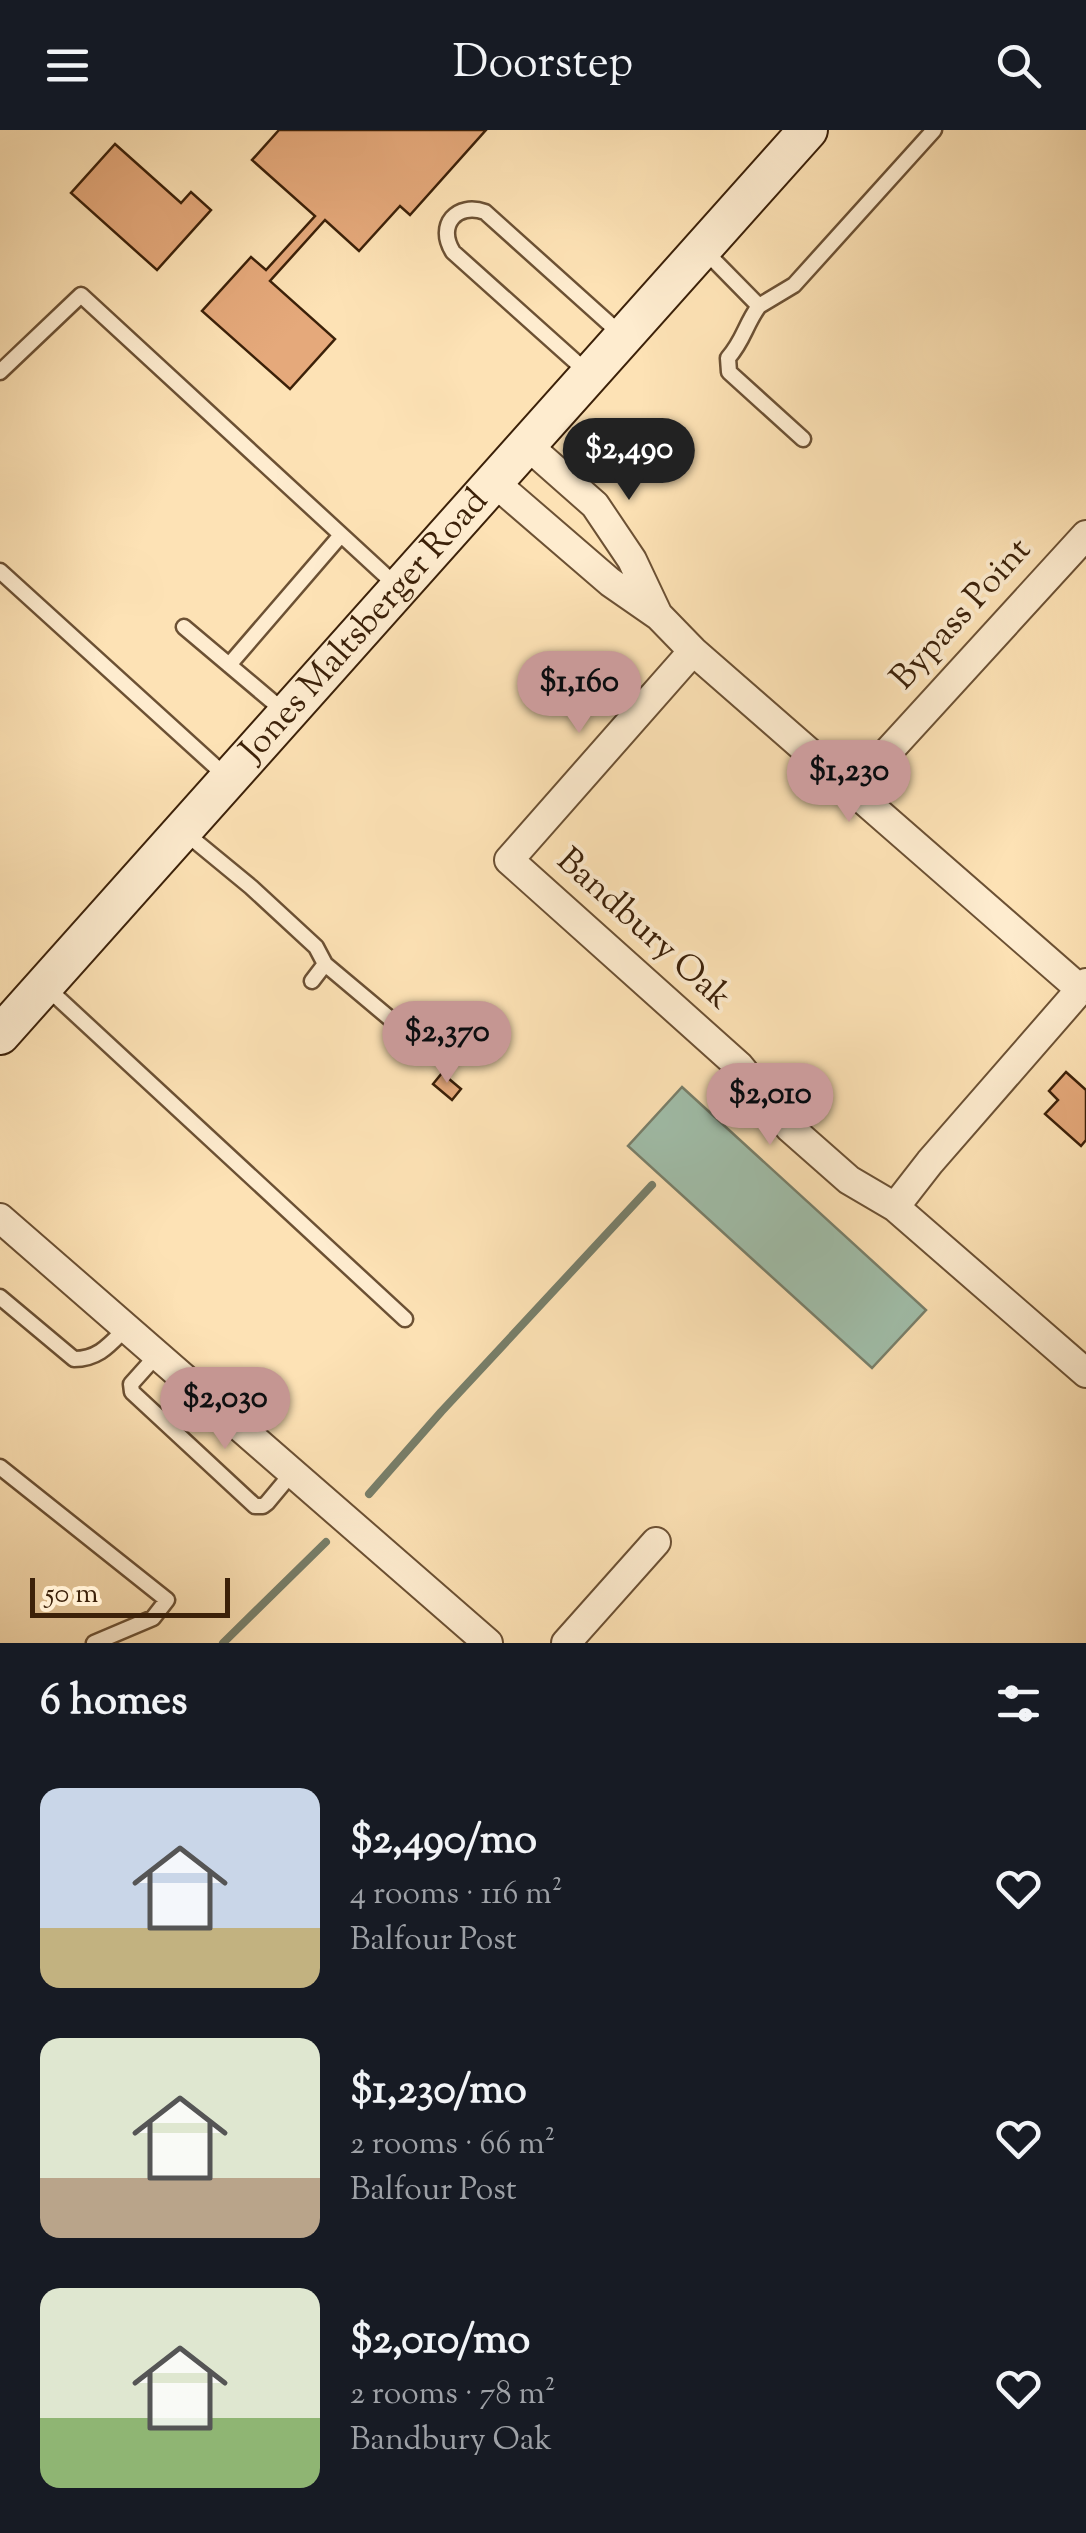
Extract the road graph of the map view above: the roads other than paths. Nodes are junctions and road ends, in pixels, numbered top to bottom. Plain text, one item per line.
1 (808, 130) edge
2 (934, 130) edge
3 (703, 248) junction
4 (760, 306) junction
5 (624, 336) junction
6 (0, 372) edge
7 (590, 374) junction
8 (803, 439) dead end
9 (527, 445) junction
10 (494, 482) junction
11 (341, 535) junction
12 (1086, 535) edge
13 (0, 571) edge
14 (399, 588) junction
15 (659, 616) junction
16 (184, 627) dead end
17 (693, 650) junction
18 (229, 665) junction
19 (287, 714) junction
20 (228, 779) junction
21 (853, 790) junction
22 (183, 830) junction
23 (325, 964) junction
24 (312, 980) dead end
25 (44, 985) junction
26 (1083, 986) edge
27 (0, 1035) edge
28 (431, 1053) dead end
29 (895, 1207) junction
30 (0, 1218) edge
31 (0, 1298) edge
32 (404, 1318) dead end
33 (126, 1328) junction
34 (157, 1354) junction
35 (1086, 1372) edge
36 (0, 1466) edge
37 (292, 1472) junction
38 (656, 1542) dead end
39 (94, 1643) edge
40 (488, 1643) edge
41 (566, 1643) edge

1 - 3 main road, Jones Maltsberger Road
2 - 4 lane
3 - 4 lane
3 - 5 main road, Jones Maltsberger Road
4 - 8 lane
5 - 7 main road, Jones Maltsberger Road
5 - 7 lane
6 - 11 lane
7 - 9 main road, Jones Maltsberger Road
9 - 10 main road, Jones Maltsberger Road
9 - 15 street
10 - 14 main road, Jones Maltsberger Road
10 - 15 street
11 - 14 lane
11 - 18 lane
12 - 21 street, Bypass Point
13 - 20 lane
14 - 19 main road, Jones Maltsberger Road
15 - 17 street
16 - 18 lane
17 - 21 street
17 - 29 street, Bandbury Oak
18 - 19 lane
19 - 20 main road, Jones Maltsberger Road
20 - 22 main road, Jones Maltsberger Road
21 - 26 street
22 - 23 lane
22 - 25 main road, Jones Maltsberger Road
23 - 24 lane
23 - 28 lane
25 - 27 main road, Jones Maltsberger Road
25 - 32 lane
26 - 29 street
29 - 35 street, Bandbury Oak
30 - 33 street
31 - 33 lane
33 - 34 street
34 - 37 street
34 - 37 lane
36 - 39 lane
37 - 40 street
38 - 41 street

